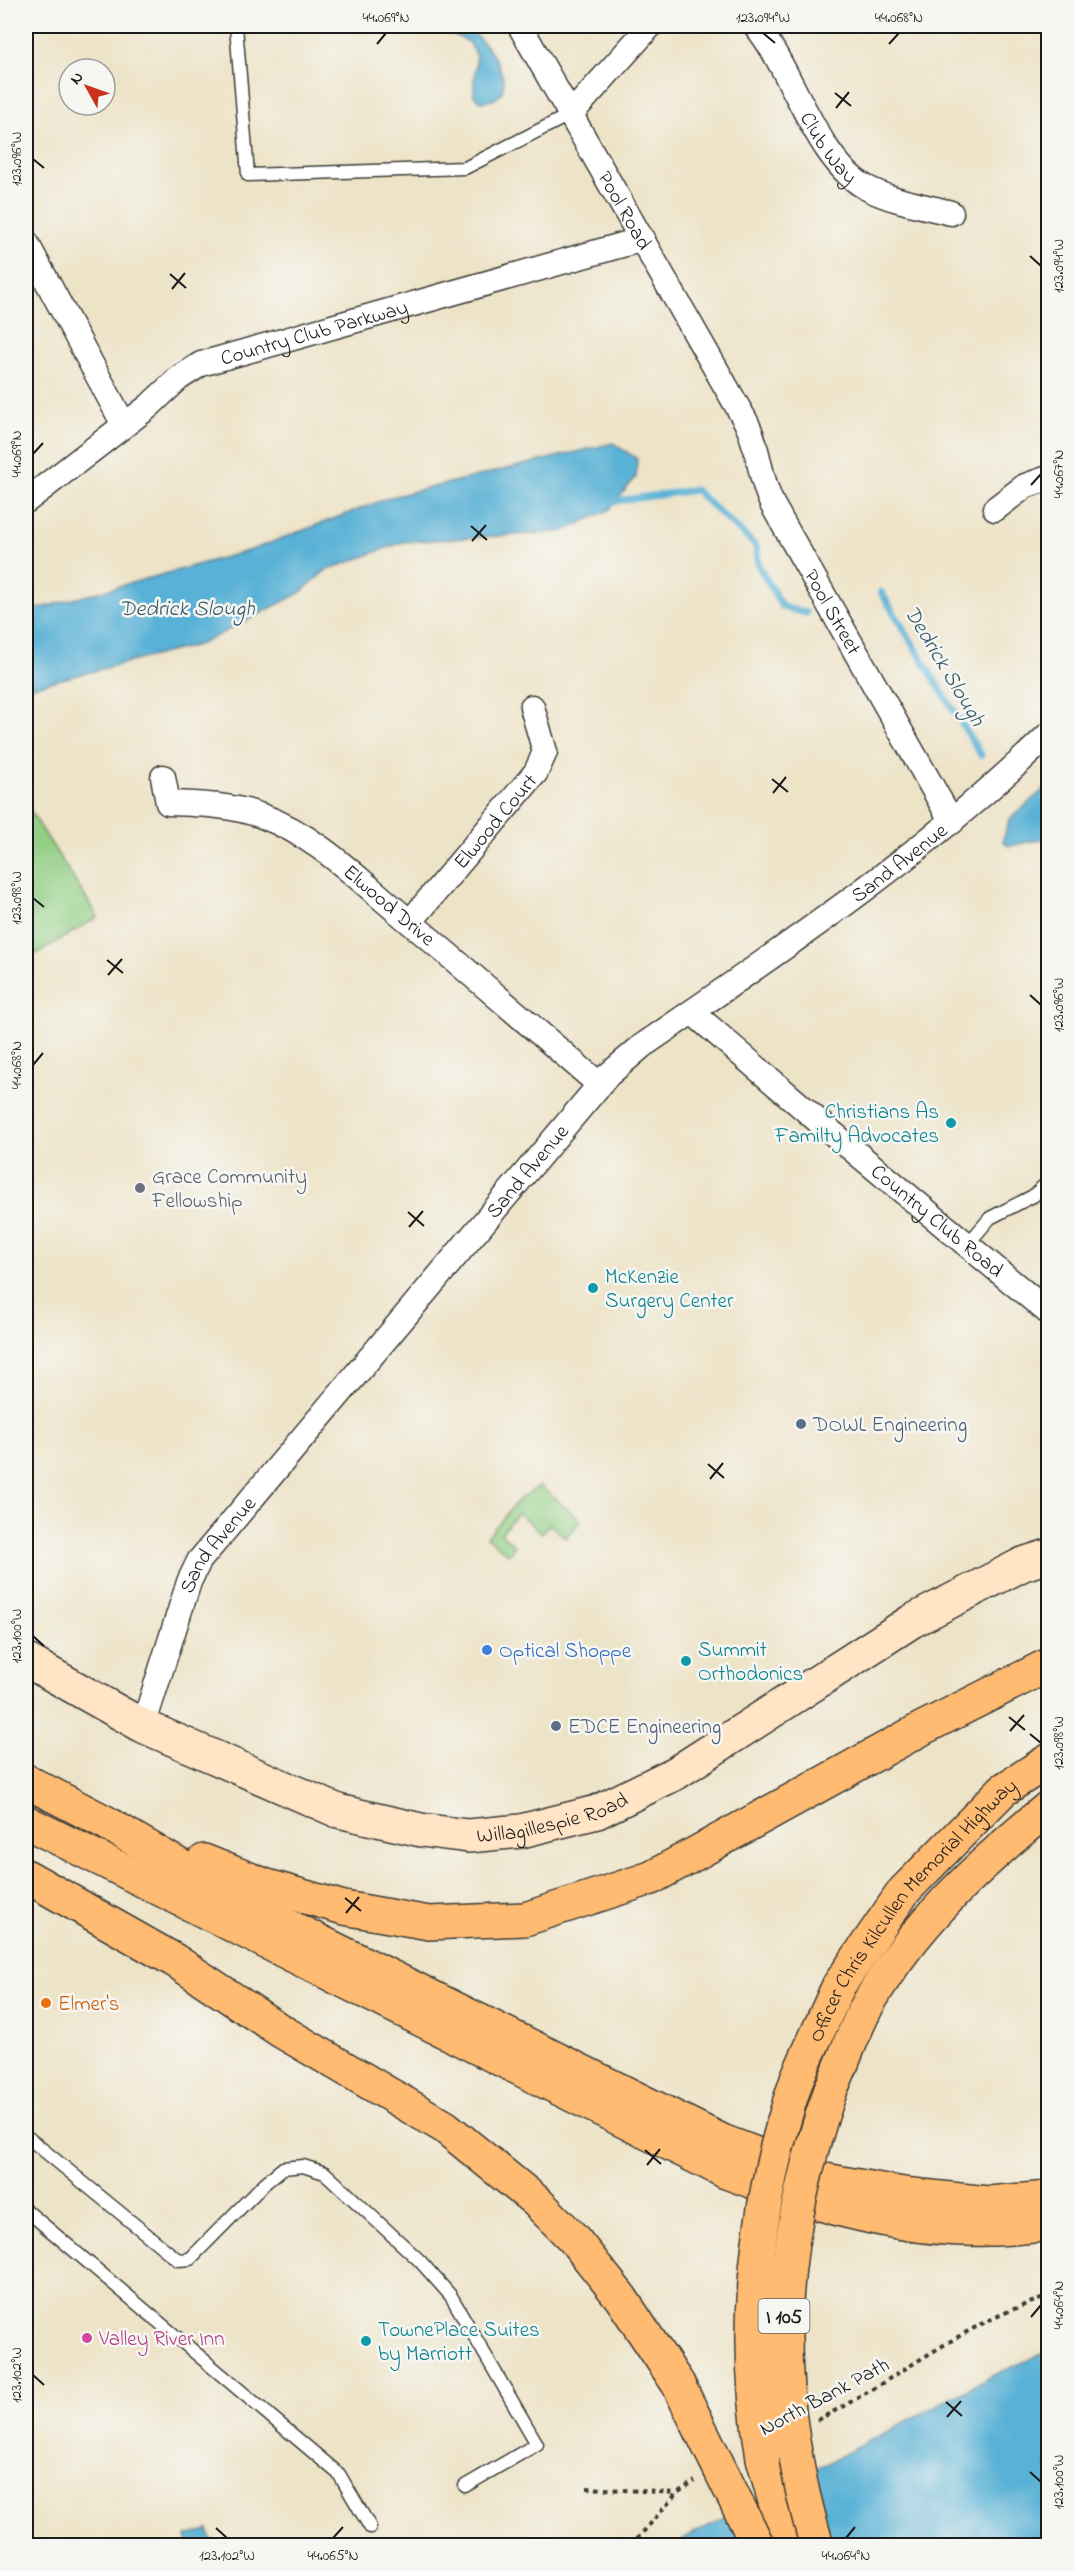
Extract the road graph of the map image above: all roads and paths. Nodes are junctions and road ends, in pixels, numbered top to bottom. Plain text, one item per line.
1 (236, 26) edge
2 (520, 26) edge
3 (650, 26) edge
4 (756, 26) edge
5 (571, 114) junction
6 (951, 213) dead end
7 (643, 239) junction
8 (26, 242) edge
9 (731, 393) joint
10 (124, 425) junction
11 (1048, 478) edge
12 (26, 501) edge
13 (995, 509) dead end
14 (532, 707) dead end
15 (1048, 735) edge
16 (164, 777) dead end
17 (952, 822) junction
18 (410, 922) junction
19 (692, 1011) junction
20 (600, 1085) junction
21 (1048, 1182) edge
22 (967, 1245) junction
23 (1048, 1312) edge
24 (1048, 1556) edge
25 (26, 1660) edge
26 (1048, 1665) edge
27 (143, 1726) junction
28 (1048, 1761) edge
29 (26, 1781) edge
30 (1048, 1808) edge
31 (26, 1822) edge
32 (105, 1822) junction
33 (1035, 1824) edge
34 (26, 1876) edge
35 (26, 1903) edge
36 (281, 2031) junction
37 (26, 2136) edge
38 (1048, 2198) edge
39 (26, 2210) edge
40 (1048, 2225) edge
41 (1048, 2297) edge
42 (812, 2422) dead end
43 (698, 2479) dead end
44 (465, 2486) dead end
45 (587, 2488) dead end
46 (677, 2493) junction
47 (370, 2527) dead end
48 (631, 2546) edge
49 (758, 2546) edge
50 (788, 2546) edge
51 (817, 2546) edge

1 - 5 lane
2 - 5 street, Pool Road
3 - 5 street
4 - 6 street, Club Way
5 - 7 street, Pool Road
7 - 9 street, Pool Road
7 - 10 street, Country Club Parkway
8 - 10 street
9 - 17 street, Pool Street
10 - 12 street, Country Club Parkway
11 - 13 street
14 - 18 street, Elwood Court
15 - 17 street, Sand Avenue
16 - 18 street, Elwood Drive
17 - 19 street, Sand Avenue
18 - 20 street, Elwood Drive
19 - 20 street, Sand Avenue
19 - 22 street, Country Club Road
20 - 27 street, Sand Avenue
21 - 22 lane
22 - 23 street, Country Club Road
24 - 27 street, Willagillespie Road
25 - 27 street, Willagillespie Road
26 - 32 highway
28 - 50 highway, Officer Chris Kilcullen Memorial Highway / I 105, bridge
29 - 32 highway
30 - 33 highway, Officer Chris Kilcullen Memorial Highway / I 105
31 - 40 highway
32 - 38 highway
33 - 51 highway, Officer Chris Kilcullen Memorial Highway / I 105, bridge
34 - 36 highway
35 - 36 highway
36 - 49 highway, bridge
37 - 44 lane
39 - 47 lane
41 - 42 path, North Bank Path
43 - 46 path
45 - 46 path
46 - 48 path

